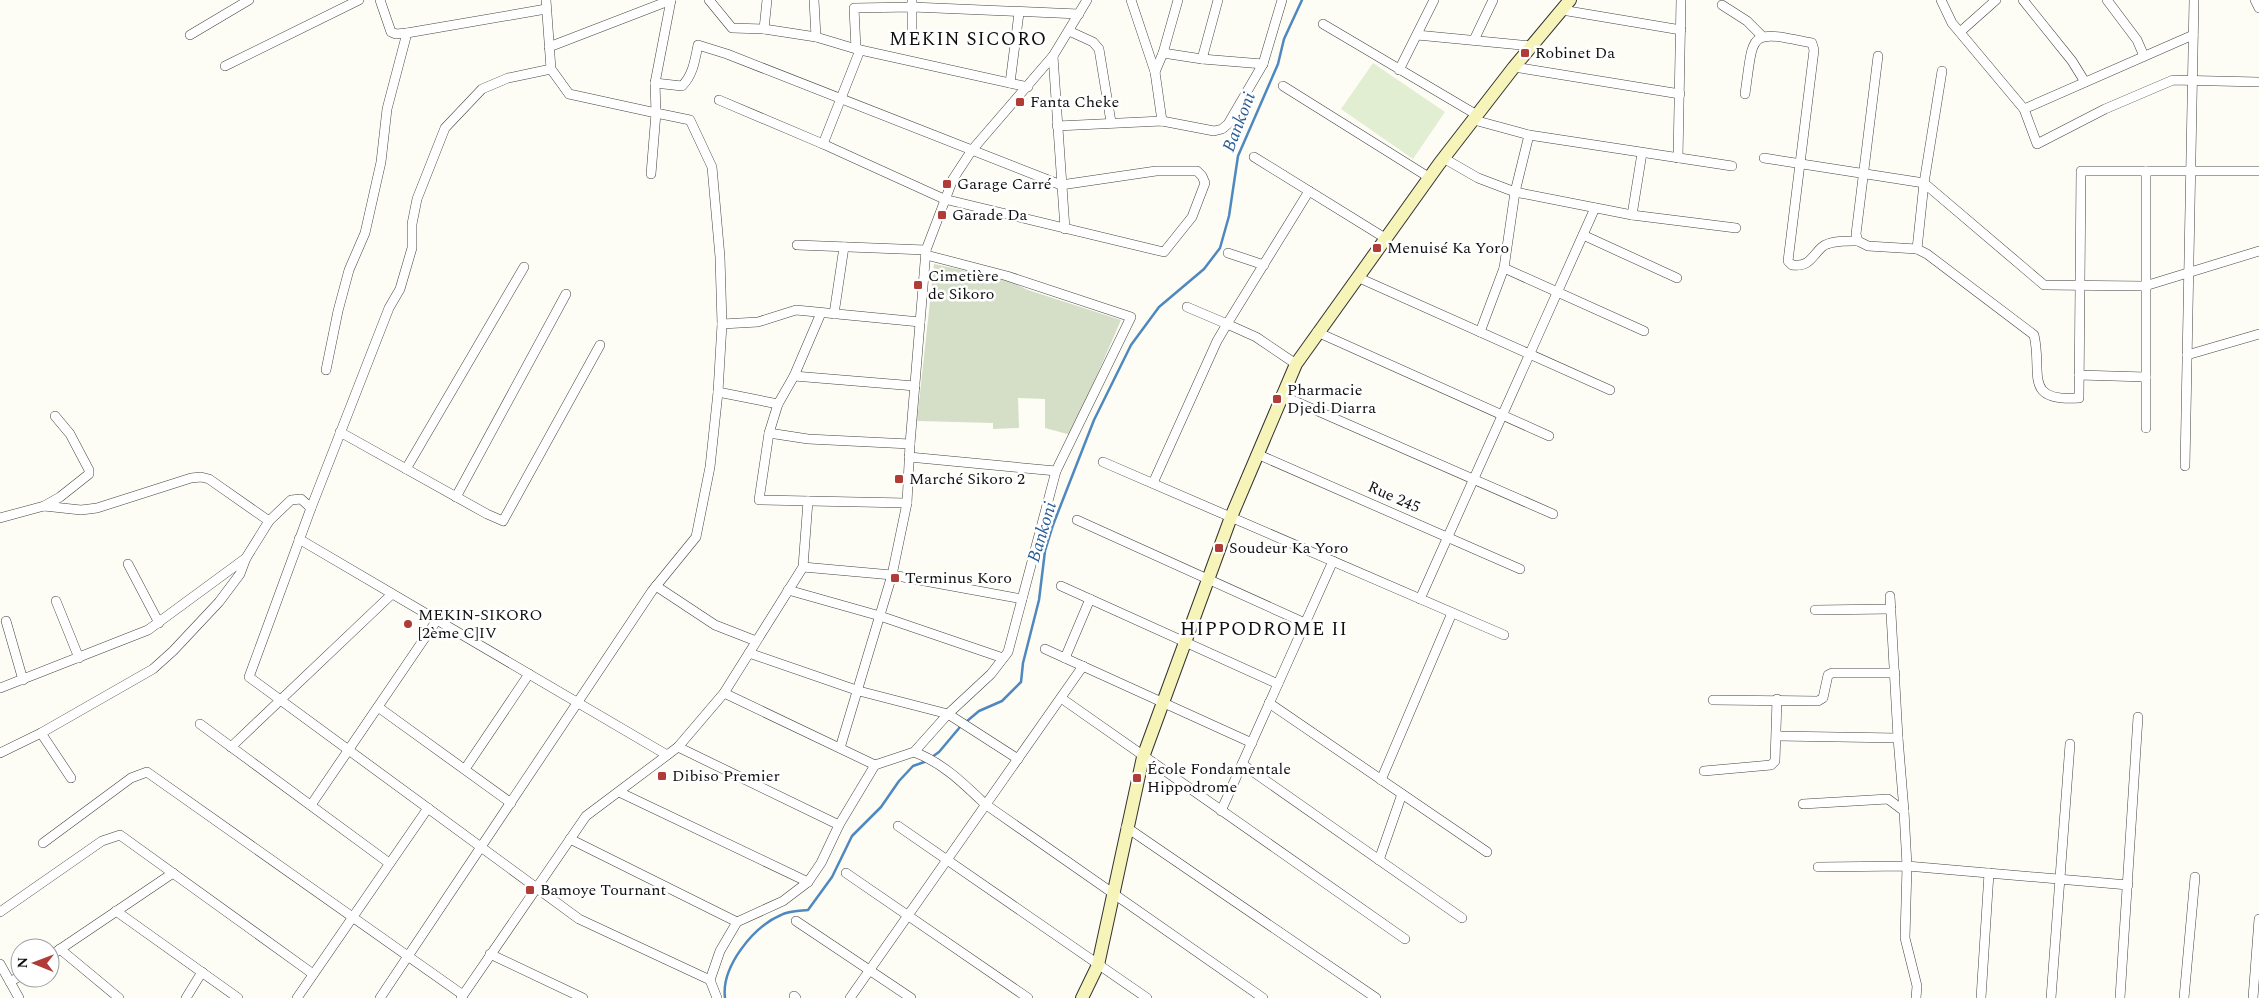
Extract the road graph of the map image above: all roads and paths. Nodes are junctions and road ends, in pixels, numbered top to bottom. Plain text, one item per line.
1 (249, 0) edge
2 (360, 0) edge
3 (380, 0) edge
4 (671, 0) edge
5 (709, 0) edge
6 (767, 0) edge
7 (814, 0) edge
8 (1087, 0) edge
9 (1131, 0) edge
10 (1178, 0) edge
11 (1218, 0) edge
12 (1282, 0) edge
13 (1433, 0) edge
14 (1493, 0) edge
15 (1681, 0) edge
16 (1941, 0) edge
17 (1996, 0) edge
18 (2023, 0) edge
19 (2107, 0) edge
20 (2194, 0) edge
21 (2255, 0) edge
22 (912, 3) edge
23 (546, 4) edge
24 (1566, 5) edge
25 (1722, 5) dead end
26 (2259, 8) edge
27 (1019, 13) junction
28 (1079, 14) junction
29 (1323, 24) dead end
30 (764, 28) junction
31 (1681, 30) junction
32 (912, 31) dead end
33 (1069, 31) junction
34 (1960, 32) junction
35 (407, 33) junction
36 (190, 35) dead end
37 (1417, 35) junction
38 (2193, 35) junction
39 (1762, 36) junction
40 (816, 37) junction
41 (1474, 40) junction
42 (1532, 46) junction
43 (549, 47) junction
44 (858, 50) junction
45 (1163, 53) junction
46 (1053, 56) junction
47 (1878, 56) dead end
48 (2144, 56) junction
49 (1202, 59) junction
50 (1263, 64) junction
51 (225, 66) dead end
52 (1514, 67) junction
53 (551, 69) junction
54 (1399, 70) junction
55 (1942, 71) dead end
56 (1155, 72) junction
57 (2192, 81) junction
58 (2085, 82) junction
59 (2259, 82) edge
60 (655, 83) junction
61 (1010, 83) junction
62 (1283, 86) dead end
63 (1028, 87) junction
64 (1680, 94) junction
65 (1744, 94) dead end
66 (842, 99) junction
67 (719, 100) dead end
68 (2024, 109) junction
69 (656, 113) junction
70 (1475, 118) junction
71 (1162, 121) junction
72 (1111, 122) junction
73 (1057, 126) junction
74 (1529, 135) junction
75 (823, 144) junction
76 (972, 150) junction
77 (1642, 153) junction
78 (1254, 157) dead end
79 (1445, 158) junction
80 (1678, 158) junction
81 (1764, 158) dead end
82 (1800, 164) junction
83 (1732, 166) dead end
84 (2146, 171) junction
85 (2190, 171) junction
86 (2259, 171) edge
87 (652, 174) dead end
88 (1863, 174) junction
89 (1430, 178) junction
90 (1924, 183) junction
91 (1061, 185) junction
92 (1309, 191) junction
93 (1515, 192) junction
94 (944, 199) junction
95 (1595, 208) junction
96 (1632, 215) junction
97 (1736, 228) dead end
98 (1065, 229) junction
99 (1583, 235) junction
100 (1385, 238) junction
101 (1858, 241) junction
102 (797, 245) dead end
103 (844, 247) junction
104 (1917, 249) junction
105 (926, 252) junction
106 (2259, 252) edge
107 (1228, 253) dead end
108 (1264, 265) junction
109 (524, 267) dead end
110 (1504, 268) junction
111 (2188, 273) junction
112 (1357, 277) junction
113 (1677, 278) dead end
114 (2080, 286) junction
115 (2145, 286) junction
116 (1557, 292) junction
117 (566, 294) dead end
118 (1187, 307) dead end
119 (821, 313) junction
120 (834, 314) junction
121 (920, 322) junction
122 (722, 324) junction
123 (1227, 324) junction
124 (1644, 330) dead end
125 (1317, 332) junction
126 (1480, 332) junction
127 (2259, 334) edge
128 (600, 345) dead end
129 (1530, 354) junction
130 (2187, 355) junction
131 (1296, 364) junction
132 (326, 370) dead end
133 (2078, 375) junction
134 (794, 376) junction
135 (2146, 377) junction
136 (914, 386) junction
137 (1610, 390) dead end
138 (718, 392) junction
139 (1281, 395) junction
140 (778, 404) junction
141 (1503, 414) junction
142 (54, 416) dead end
143 (2146, 428) dead end
144 (340, 432) junction
145 (769, 433) junction
146 (1549, 436) dead end
147 (910, 444) junction
148 (1257, 454) junction
149 (909, 457) junction
150 (1103, 462) dead end
151 (2185, 466) dead end
152 (406, 469) junction
153 (1056, 471) junction
154 (1474, 479) junction
155 (1152, 483) junction
156 (456, 497) junction
157 (808, 501) junction
158 (907, 503) junction
159 (44, 506) junction
160 (310, 508) junction
161 (1553, 514) dead end
162 (1231, 517) junction
163 (0, 518) edge
164 (1078, 520) dead end
165 (269, 521) junction
166 (1448, 537) junction
167 (299, 539) junction
168 (246, 558) junction
169 (1333, 562) junction
170 (128, 564) dead end
171 (803, 567) junction
172 (1520, 568) dead end
173 (892, 575) junction
174 (1208, 579) junction
175 (656, 586) junction
176 (1061, 586) dead end
177 (788, 590) junction
178 (392, 594) junction
179 (1890, 596) dead end
180 (1022, 599) junction
181 (1090, 599) junction
182 (1420, 599) junction
183 (56, 601) dead end
184 (1891, 609) junction
185 (1815, 610) dead end
186 (1452, 613) junction
187 (880, 616) junction
188 (437, 620) junction
189 (6, 621) dead end
190 (159, 623) junction
191 (1306, 623) junction
192 (1504, 635) dead end
193 (756, 641) junction
194 (1185, 642) junction
195 (1045, 649) dead end
196 (749, 653) junction
197 (79, 658) junction
198 (1004, 658) junction
199 (1065, 658) junction
200 (1083, 666) junction
201 (1895, 673) junction
202 (529, 674) junction
203 (22, 680) junction
204 (1278, 684) junction
205 (0, 688) edge
206 (859, 691) junction
207 (724, 693) junction
208 (1061, 698) junction
209 (1777, 699) junction
210 (280, 700) junction
211 (1713, 700) dead end
212 (1163, 701) junction
213 (577, 703) junction
214 (1269, 703) junction
215 (378, 707) junction
216 (948, 714) junction
217 (2138, 716) dead end
218 (200, 724) dead end
219 (42, 733) junction
220 (1777, 736) junction
221 (1898, 738) junction
222 (1252, 743) junction
223 (2070, 744) dead end
224 (231, 747) junction
225 (678, 747) junction
226 (840, 748) junction
227 (348, 750) junction
228 (914, 752) junction
229 (0, 753) edge
230 (666, 755) junction
231 (1143, 757) junction
232 (1018, 759) junction
233 (1242, 764) junction
234 (875, 766) junction
235 (465, 769) junction
236 (1704, 771) dead end
237 (71, 778) dead end
238 (1381, 780) junction
239 (619, 792) junction
240 (1402, 794) junction
241 (511, 803) junction
242 (985, 804) junction
243 (1803, 804) dead end
244 (311, 805) junction
245 (428, 808) junction
246 (1221, 811) junction
247 (1904, 811) junction
248 (839, 825) junction
249 (898, 826) dead end
250 (1126, 827) junction
251 (570, 839) junction
252 (43, 843) dead end
253 (482, 848) junction
254 (1487, 852) dead end
255 (946, 860) junction
256 (1379, 860) junction
257 (389, 863) junction
258 (1907, 866) junction
259 (1818, 867) dead end
260 (172, 873) junction
261 (846, 873) dead end
262 (1989, 873) junction
263 (2195, 877) dead end
264 (2060, 878) junction
265 (808, 882) junction
266 (2128, 885) junction
267 (536, 888) junction
268 (1113, 893) junction
269 (116, 911) junction
270 (0, 912) edge
271 (908, 914) junction
272 (352, 918) junction
273 (1462, 918) dead end
274 (2259, 919) edge
275 (796, 920) dead end
276 (737, 922) junction
277 (1404, 939) dead end
278 (60, 949) joint
279 (490, 954) junction
280 (408, 957) junction
281 (0, 964) edge
282 (1098, 966) junction
283 (870, 970) junction
284 (202, 972) junction
285 (313, 974) junction
286 (710, 980) junction
287 (10, 982) edge
288 (462, 997) edge
289 (119, 998) edge
290 (186, 998) edge
291 (238, 998) edge
292 (297, 998) edge
293 (380, 998) edge
294 (583, 998) edge
295 (717, 998) edge
296 (850, 998) edge
297 (911, 998) edge
298 (1028, 998) edge
299 (1082, 998) edge
300 (1147, 998) edge
301 (1263, 998) edge
302 (1376, 998) edge
303 (1916, 998) edge
304 (1981, 998) edge
305 (2050, 998) edge
306 (2120, 998) edge
307 (2184, 998) edge
308 (2253, 998) edge

1 - 36 street
2 - 51 street
3 - 35 street
4 - 43 street
4 - 60 street
5 - 30 street
6 - 30 street
7 - 40 street
8 - 28 street
9 - 56 street
10 - 45 street
11 - 49 street
12 - 50 street
13 - 37 street
14 - 41 street
15 - 31 street
16 - 34 street
17 - 34 street
18 - 58 street
19 - 48 street
20 - 38 street
21 - 26 street
22 - 27 street
22 - 32 street
22 - 44 street
23 - 35 street
23 - 43 street
24 - 31 street
24 - 42 street
25 - 39 street
27 - 28 street
27 - 61 street
28 - 33 street
29 - 54 street
30 - 40 street
31 - 64 street
33 - 46 street
33 - 72 street
34 - 68 street
35 - 132 street
37 - 41 street
37 - 54 street
38 - 48 street
38 - 57 street
39 - 65 street
39 - 82 street
40 - 44 street
41 - 42 street
42 - 52 street
43 - 53 street
44 - 61 street
44 - 66 street
45 - 49 street
45 - 56 street
46 - 63 street
46 - 73 street
47 - 88 street
48 - 58 street
49 - 50 street
50 - 71 street
52 - 64 street
52 - 70 street
53 - 69 street
53 - 144 street
54 - 70 street
55 - 90 street
56 - 71 street
57 - 59 street
57 - 68 street
57 - 85 street
58 - 68 street
60 - 66 street
60 - 69 street
61 - 63 street
62 - 89 street
63 - 76 street
64 - 80 street
66 - 75 street
66 - 76 street
67 - 75 street
69 - 87 street
69 - 122 street
70 - 74 street
70 - 79 street
71 - 72 street
72 - 73 street
73 - 91 street
74 - 77 street
74 - 93 street
75 - 94 street
76 - 91 street
76 - 94 street
77 - 80 street
77 - 96 street
78 - 92 street
79 - 89 street
79 - 93 street
80 - 83 street
81 - 82 street
82 - 88 street
82 - 101 street
84 - 85 street
84 - 114 street
84 - 115 street
85 - 86 street
85 - 111 street
88 - 90 street
88 - 101 street
89 - 100 street
90 - 104 street
90 - 114 street
91 - 98 street
91 - 98 street
92 - 100 street
92 - 108 street
93 - 95 street
93 - 110 street
94 - 98 street
94 - 105 street
95 - 96 street
95 - 99 street
96 - 97 street
99 - 113 street
99 - 116 street
100 - 112 street
101 - 104 street
102 - 103 street
103 - 105 street
103 - 120 street
104 - 133 street
105 - 121 street
105 - 153 street
106 - 111 street
107 - 108 street
108 - 123 street
109 - 152 street
110 - 116 street
110 - 126 street
111 - 115 street
111 - 130 street
112 - 125 street
112 - 126 street
114 - 115 street
114 - 133 street
115 - 135 street
116 - 124 street
116 - 129 street
117 - 156 street
118 - 123 street
119 - 120 street
119 - 122 street
119 - 134 street
120 - 121 street
121 - 136 street
122 - 138 street
123 - 131 street
123 - 155 street
125 - 131 street
125 - 141 street
126 - 129 street
127 - 130 street
128 - 156 street
129 - 137 street
129 - 141 street
130 - 151 street
131 - 139 street
133 - 135 street
134 - 136 street
134 - 140 street
135 - 143 street
136 - 147 street
138 - 140 street
138 - 175 street
139 - 148 street
139 - 154 street
140 - 145 street
141 - 146 street
141 - 154 street
142 - 159 street
144 - 152 street
144 - 160 street
145 - 147 street
145 - 157 street
147 - 149 street
148 - 162 street
148 - 166 street, Rue 245
149 - 153 street
149 - 158 street
150 - 155 street
152 - 156 street
153 - 180 street
154 - 161 street
154 - 166 street
155 - 162 street
157 - 158 street
157 - 171 street
158 - 173 street
159 - 163 street
159 - 165 street
160 - 165 street
160 - 167 street
162 - 169 street
162 - 174 street
164 - 174 street
165 - 168 street
166 - 172 street, Rue 245
166 - 182 street
167 - 178 street
167 - 210 street
168 - 190 street
168 - 219 street
169 - 182 street
169 - 191 street
170 - 190 street
171 - 173 street
171 - 177 street
173 - 180 street
173 - 187 street
174 - 191 street
174 - 194 street
175 - 193 street
175 - 213 street
176 - 181 street
177 - 187 street
177 - 193 street
178 - 188 street
178 - 210 street
179 - 184 street
180 - 198 street
181 - 194 street
181 - 199 street
182 - 186 street
183 - 197 street
184 - 185 street
184 - 201 street
186 - 192 street
186 - 238 street
187 - 198 street
187 - 206 street
188 - 202 street
188 - 215 street
189 - 203 street
190 - 197 street
191 - 204 street
193 - 196 street
194 - 204 street
194 - 212 street
195 - 199 street
196 - 206 street
196 - 207 street
197 - 203 street
198 - 216 street
199 - 200 street
200 - 208 street
200 - 212 street
201 - 209 street
201 - 221 street
202 - 213 street
202 - 235 street
203 - 205 street
204 - 214 street
206 - 216 street
206 - 226 street
207 - 225 street
207 - 226 street
208 - 231 street
208 - 232 street
209 - 211 street
209 - 220 street
210 - 224 street
210 - 227 street
212 - 222 street
212 - 231 street
213 - 230 street
213 - 241 street
214 - 222 street
214 - 238 street
215 - 227 street
215 - 235 street
216 - 228 street
216 - 232 street
217 - 266 street
218 - 224 street
219 - 229 street
219 - 237 street
220 - 221 street
220 - 236 street
221 - 247 street
222 - 233 street
223 - 264 street
224 - 244 street
225 - 230 street
225 - 248 street
226 - 234 street
227 - 244 street
227 - 245 street
228 - 234 street
228 - 242 street
230 - 239 street
231 - 246 street
231 - 250 street
232 - 242 street
233 - 246 street
233 - 256 street
234 - 248 street
235 - 241 street
238 - 240 street
239 - 251 street
239 - 265 street
240 - 254 street
240 - 256 street
241 - 253 street
242 - 255 street
242 - 268 street
243 - 247 street
244 - 257 street
245 - 253 street
245 - 257 street
246 - 277 street
247 - 258 street
248 - 265 street
249 - 255 street
250 - 268 street
250 - 302 street
251 - 267 street
251 - 276 street
252 - 272 street
253 - 267 street
253 - 280 street
255 - 271 street
255 - 282 street
256 - 273 street
257 - 272 street
258 - 259 street
258 - 262 street
258 - 303 street
260 - 269 street
260 - 270 street
260 - 285 street
261 - 271 street
262 - 264 street
262 - 304 street
263 - 307 street
264 - 266 street
264 - 305 street
265 - 276 street
266 - 306 street
267 - 279 street
267 - 286 street
268 - 282 street
268 - 301 street
269 - 278 street
269 - 284 street
271 - 283 street
271 - 298 street
272 - 280 street
272 - 285 street
274 - 308 street
275 - 283 street
276 - 286 street
278 - 289 street
279 - 288 street
279 - 294 street
280 - 288 street
280 - 293 street
281 - 287 street
282 - 299 street
282 - 300 street
283 - 296 street
283 - 297 street
284 - 290 street
284 - 291 street
285 - 292 street
286 - 295 street

